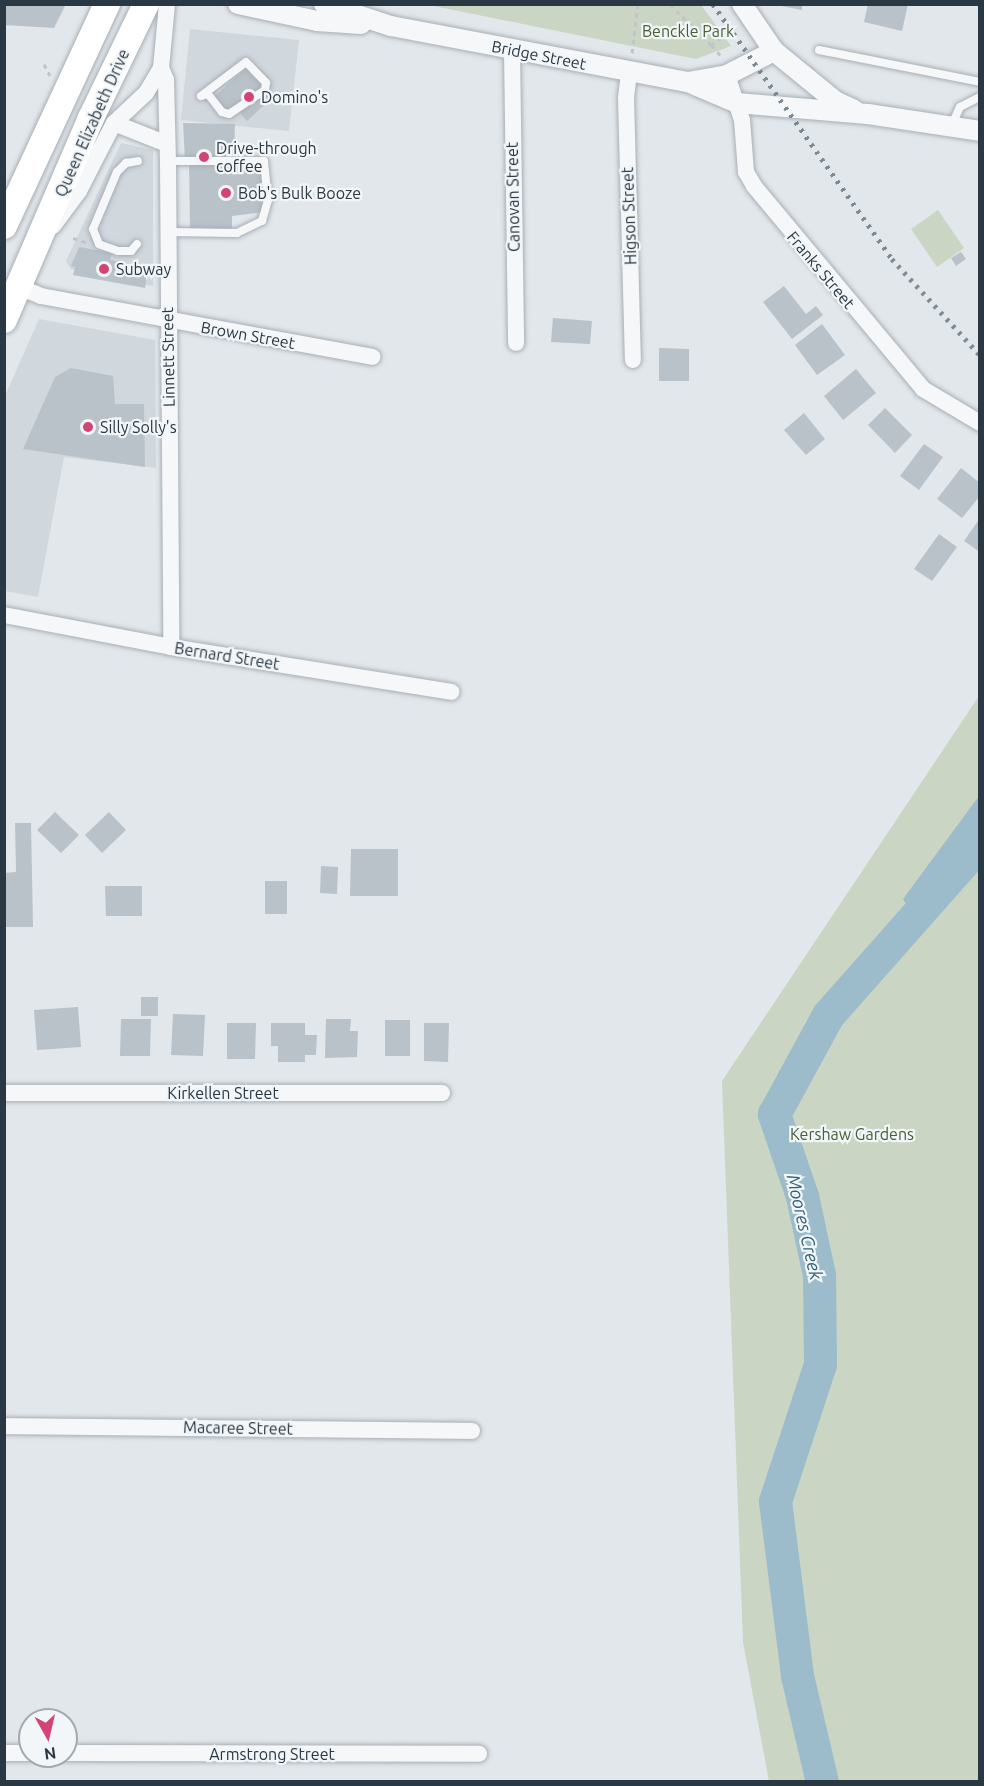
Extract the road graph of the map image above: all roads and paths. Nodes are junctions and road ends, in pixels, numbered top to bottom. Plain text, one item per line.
1 (107, 4) edge
2 (146, 4) edge
3 (167, 4) edge
4 (238, 4) edge
5 (324, 4) edge
6 (638, 4) edge
7 (670, 4) edge
8 (741, 14) edge
9 (391, 27) junction
10 (512, 50) junction
11 (819, 50) dead end
12 (774, 51) junction
13 (161, 68) junction
14 (629, 73) junction
15 (728, 75) junction
16 (688, 82) junction
17 (980, 82) edge
18 (201, 96) joint
19 (980, 98) edge
20 (737, 103) junction
21 (868, 114) junction
22 (114, 123) junction
23 (950, 128) junction
24 (980, 131) edge
25 (168, 152) junction
26 (138, 161) dead end
27 (4, 226) edge
28 (167, 232) junction
29 (41, 243) junction
30 (137, 244) dead end
31 (19, 287) junction
32 (4, 320) edge
33 (168, 320) junction
34 (516, 343) dead end
35 (372, 357) dead end
36 (633, 360) dead end
37 (980, 423) edge
38 (4, 615) edge
39 (171, 647) junction
40 (451, 692) dead end
41 (4, 1093) edge
42 (442, 1093) dead end
43 (4, 1426) edge
44 (472, 1431) dead end
45 (78, 1753) edge
46 (479, 1754) dead end

1 - 27 main road
2 - 29 main road, Queen Elizabeth Drive
3 - 13 street, Queen Elizabeth Drive
4 - 9 street, Bridge Street
5 - 9 street, Bridge Street
6 - 14 path
7 - 8 path
8 - 12 street
9 - 10 street, Bridge Street
10 - 14 street, Bridge Street
10 - 34 street, Canovan Street
11 - 17 lane
12 - 15 street, Bridge Street
12 - 21 street, Bridge Street
13 - 22 street, Queen Elizabeth Drive
13 - 25 street, Linnett Street
14 - 16 street, Bridge Street
14 - 36 street, Higson Street
15 - 16 street, Bridge Street
15 - 20 street, Franks Street
16 - 20 street, Bridge Street
18 - 18 lane
19 - 23 lane
20 - 21 street, Bridge Street
20 - 37 street, Franks Street
21 - 23 street, Bridge Street
22 - 25 street
22 - 29 street, Queen Elizabeth Drive
23 - 24 street, Bridge Street
25 - 28 street, Linnett Street
25 - 28 lane
26 - 30 lane
28 - 33 street, Linnett Street
29 - 31 main road, Queen Elizabeth Drive
31 - 32 main road, Queen Elizabeth Drive
31 - 33 street, Brown Street
33 - 35 street, Brown Street
33 - 39 street, Linnett Street
38 - 39 street, Bernard Street
39 - 40 street, Bernard Street
41 - 42 street, Kirkellen Street
43 - 44 street, Macaree Street
45 - 46 street, Armstrong Street

